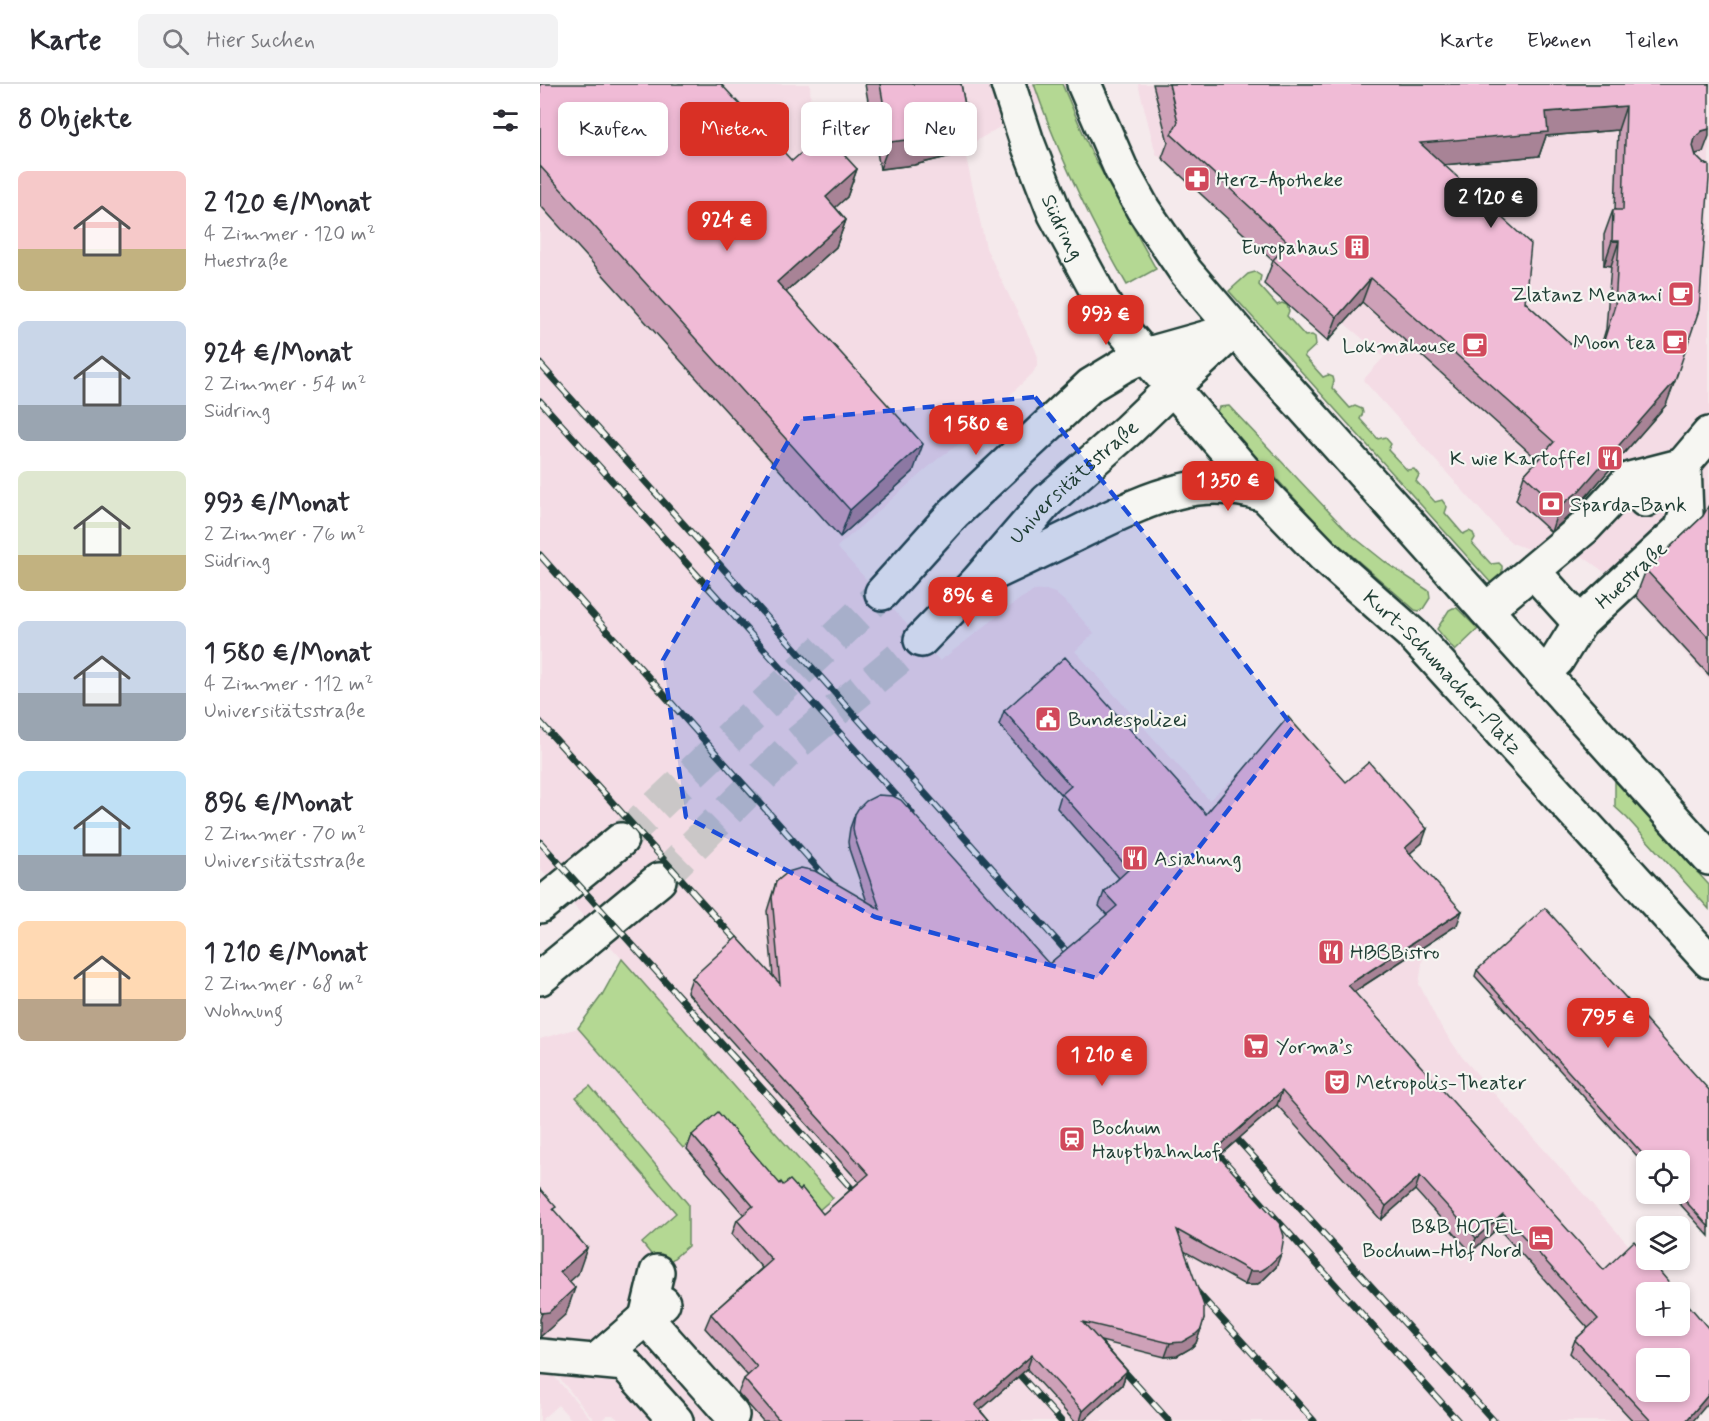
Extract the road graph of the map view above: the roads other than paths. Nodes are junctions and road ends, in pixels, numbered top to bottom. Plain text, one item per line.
1 (1008, 84) edge
2 (1084, 84) edge
3 (1234, 330) junction
4 (1145, 356) junction
5 (1173, 387) junction
6 (1709, 434) edge
7 (1642, 494) junction
8 (1265, 495) junction
9 (1533, 571) junction
10 (978, 581) junction
11 (882, 593) tunnel mouth
12 (1486, 610) junction
13 (1580, 623) junction
14 (921, 640) tunnel mouth
15 (1543, 673) junction
16 (621, 840) tunnel mouth
17 (1709, 858) edge
18 (659, 880) tunnel mouth
19 (540, 906) edge
20 (1709, 961) edge
21 (540, 978) edge
22 (666, 1282) dead end
23 (646, 1318) junction
24 (540, 1356) edge
25 (596, 1361) junction
26 (738, 1416) edge
27 (676, 1421) edge

1 - 4 main road, Südring
2 - 3 main road
3 - 4 main road
3 - 5 main road
3 - 12 main road
4 - 5 main road, Kurt-Schumacher-Platz
4 - 11 main road
5 - 8 main road, Kurt-Schumacher-Platz
5 - 10 main road, Universitätsstraße
6 - 7 main road
7 - 9 main road
7 - 13 main road, Huestraße
8 - 10 main road, Universitätsstraße
8 - 20 main road, Kurt-Schumacher-Platz
9 - 12 main road
9 - 13 main road
10 - 14 main road, Universitätsstraße
12 - 15 main road
13 - 15 main road, Huestraße
15 - 17 main road
16 - 19 main road
18 - 21 main road
22 - 23 main road
23 - 25 main road
23 - 26 main road
24 - 25 main road
25 - 27 main road

